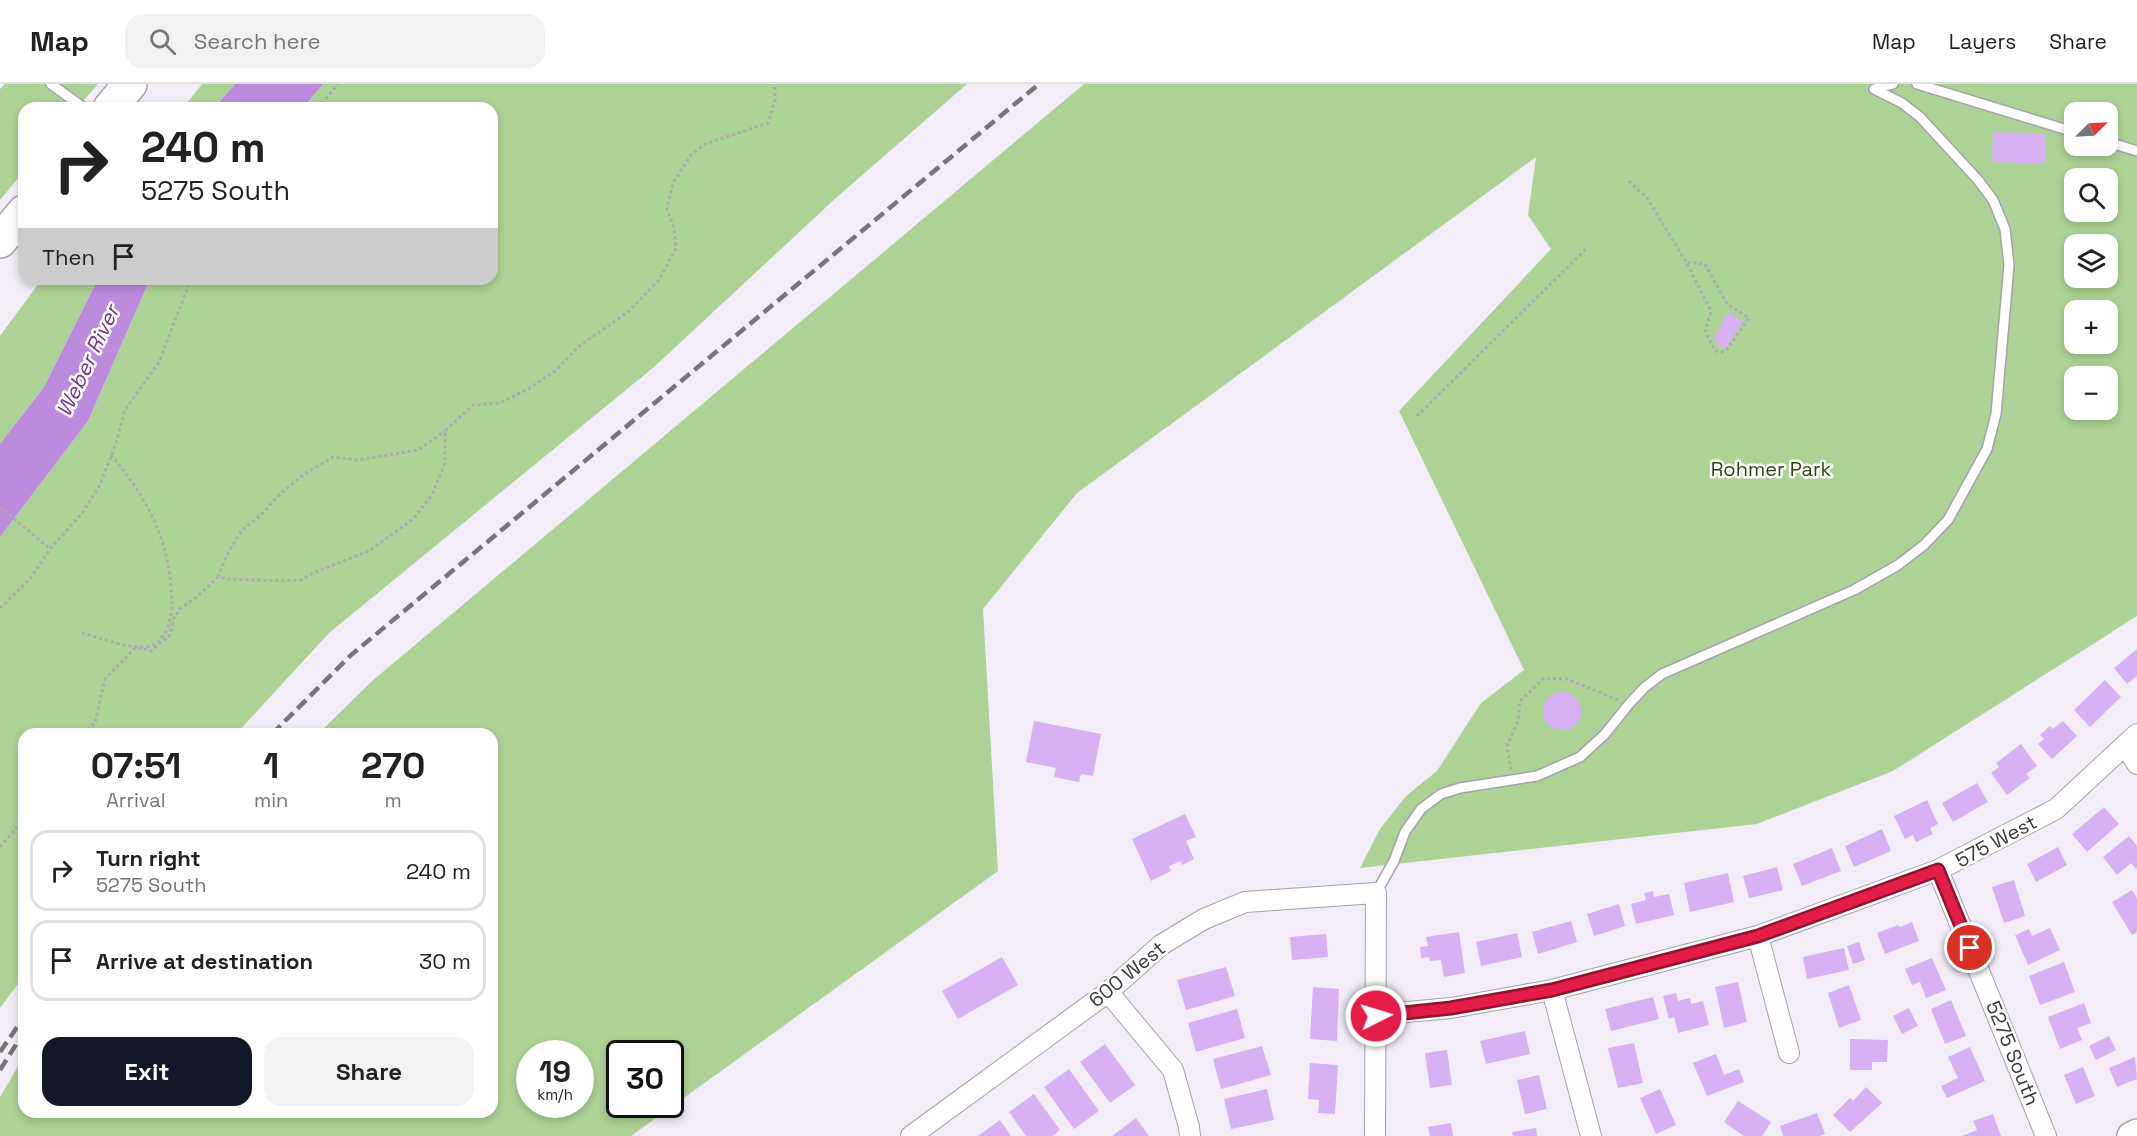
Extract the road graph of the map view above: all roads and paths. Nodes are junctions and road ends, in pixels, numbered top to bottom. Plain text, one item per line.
1 (51, 84) edge
2 (130, 84) edge
3 (338, 84) edge
4 (775, 84) edge
5 (1893, 84) edge
6 (1917, 84) edge
7 (76, 102) edge
8 (115, 102) edge
9 (323, 102) edge
10 (2064, 129) edge
11 (2118, 145) edge
12 (2137, 151) edge
13 (1629, 181) dead end
14 (18, 219) edge
15 (0, 241) edge
16 (1586, 249) dead end
17 (1686, 262) junction
18 (189, 285) edge
19 (1417, 416) dead end
20 (445, 431) junction
21 (111, 455) junction
22 (0, 507) edge
23 (50, 549) junction
24 (218, 577) junction
25 (0, 608) edge
26 (82, 633) dead end
27 (136, 647) junction
28 (1629, 704) junction
29 (90, 728) edge
30 (2131, 739) edge
31 (2137, 764) edge
32 (1512, 780) junction
33 (18, 826) edge
34 (0, 847) edge
35 (1938, 870) junction
36 (1376, 893) junction
37 (1758, 936) junction
38 (1552, 990) junction
39 (1108, 992) junction
40 (1376, 1016) junction
41 (1789, 1053) dead end
42 (2137, 1133) edge
43 (911, 1136) edge
44 (1190, 1136) edge
45 (1375, 1136) edge
46 (1591, 1136) edge
47 (2046, 1136) edge
48 (2131, 1136) edge

1 - 7 lane
2 - 8 highway
3 - 9 path
4 - 20 path
5 - 28 lane
6 - 10 lane
11 - 12 lane
13 - 17 path
14 - 15 highway
16 - 19 path
17 - 17 path
18 - 21 path
20 - 24 path
20 - 24 path
21 - 23 path
21 - 27 path
22 - 23 path
23 - 25 path
24 - 27 path
26 - 27 path
27 - 29 path
28 - 32 lane
28 - 32 path
30 - 31 street
30 - 35 street, 575 West
32 - 36 lane
33 - 34 path
35 - 37 street, 575 West
35 - 47 street, 5275 South
36 - 39 street, 600 West
36 - 40 street
37 - 38 street, 575 West
37 - 41 street
38 - 40 street, 575 West
38 - 46 street
39 - 43 street, 600 West
39 - 44 street
40 - 45 street
42 - 48 street

